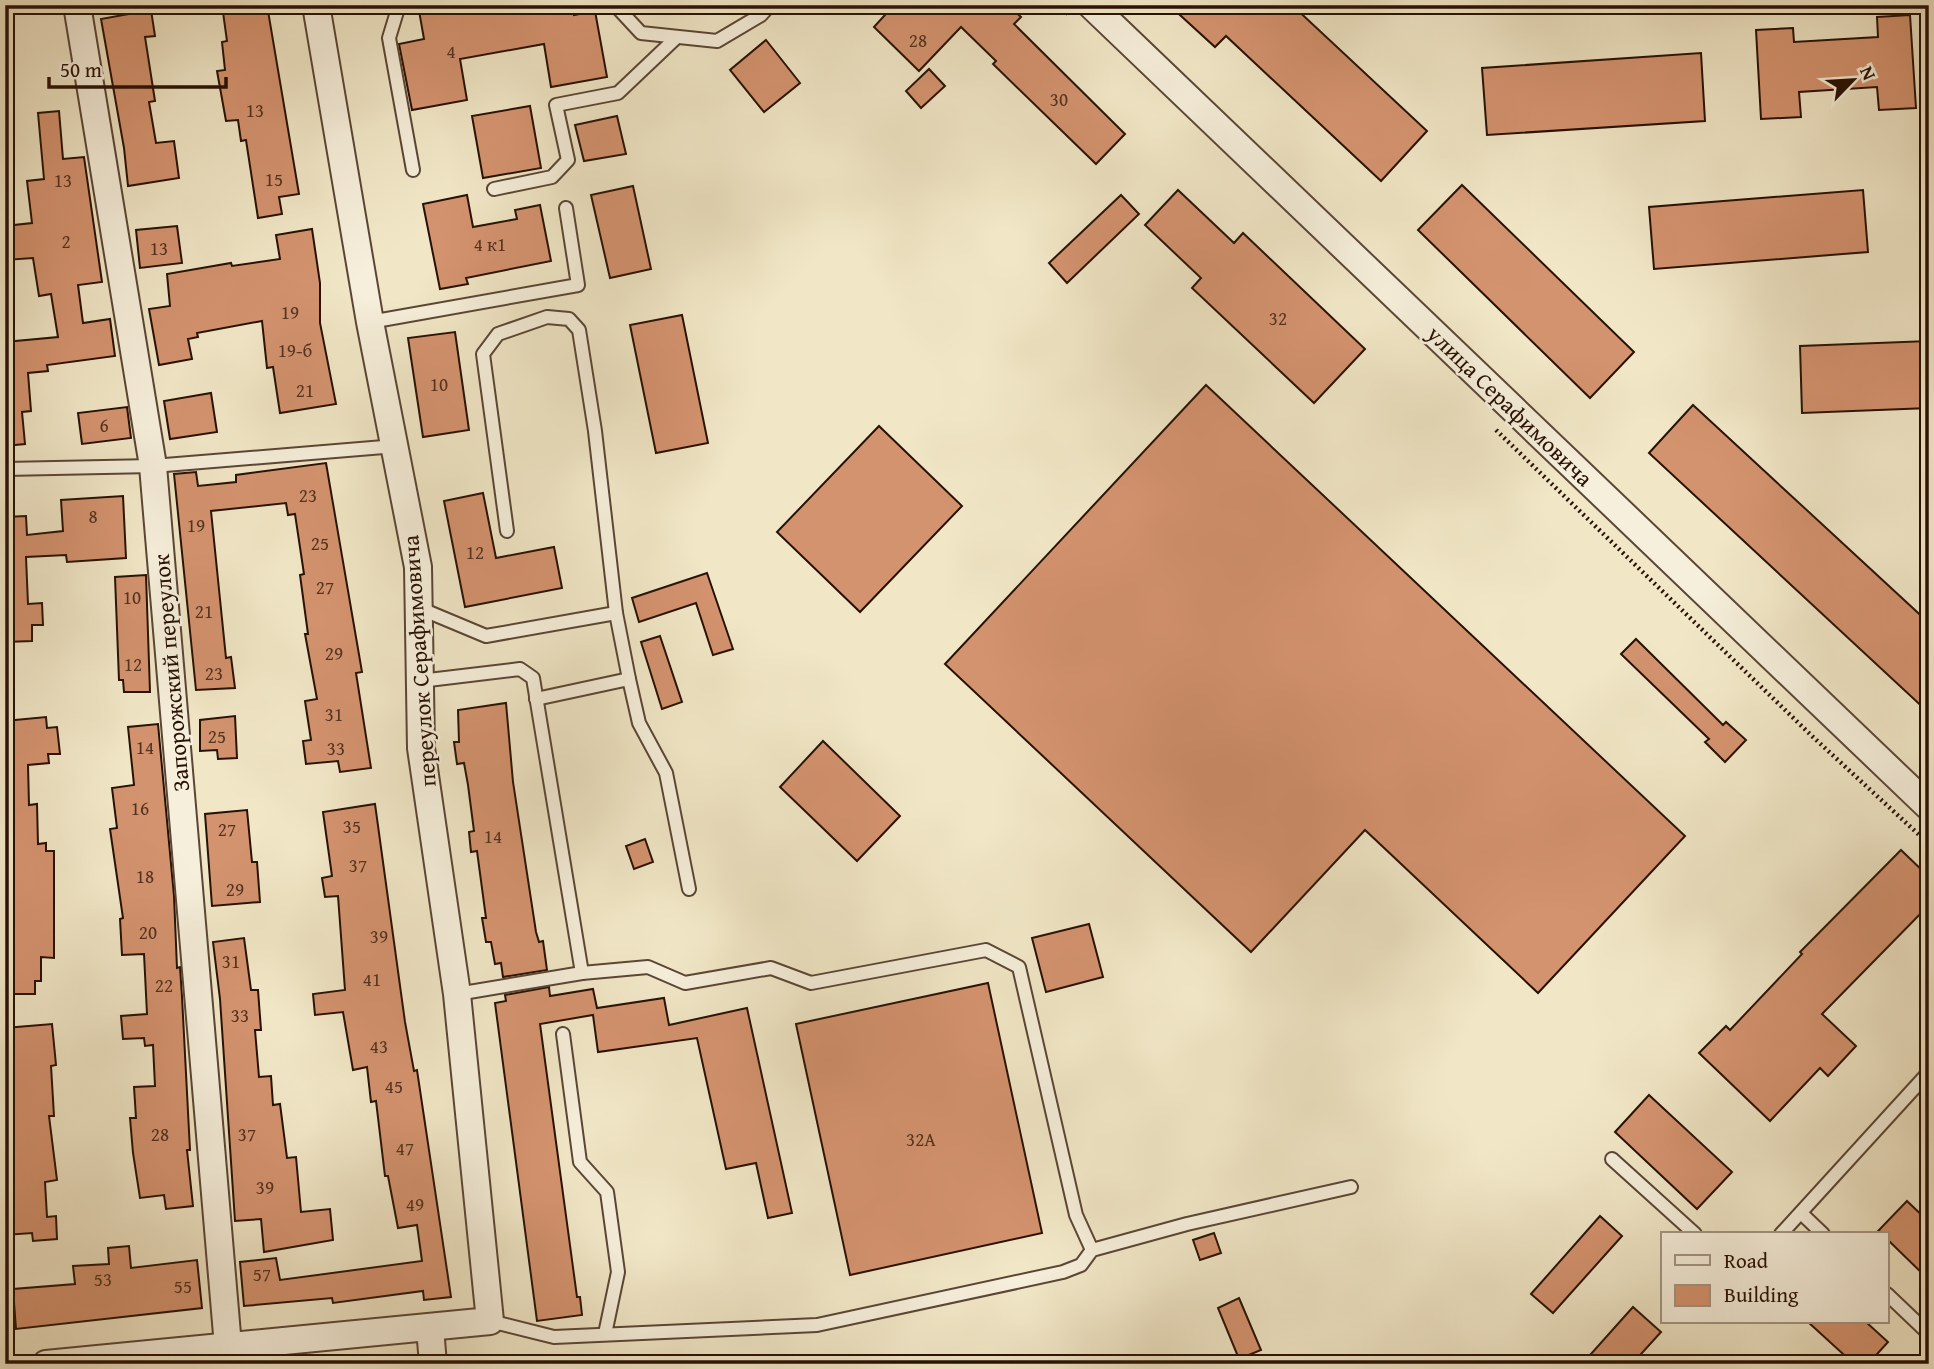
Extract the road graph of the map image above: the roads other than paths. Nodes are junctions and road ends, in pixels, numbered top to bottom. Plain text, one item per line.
1 (77, 5) edge
2 (316, 5) edge
3 (399, 5) edge
4 (615, 5) edge
5 (770, 5) edge
6 (1091, 5) edge
7 (677, 37) junction
8 (413, 170) dead end
9 (494, 189) dead end
10 (566, 208) dead end
11 (370, 322) junction
12 (396, 446) junction
13 (153, 466) junction
14 (5, 469) edge
15 (507, 531) dead end
16 (419, 607) junction
17 (616, 613) junction
18 (629, 679) junction
19 (420, 681) junction
20 (536, 699) junction
21 (1929, 807) edge
22 (689, 889) dead end
23 (582, 973) junction
24 (457, 994) junction
25 (563, 1034) dead end
26 (1928, 1075) edge
27 (1612, 1159) dead end
28 (1351, 1187) dead end
29 (1801, 1213) junction
30 (1693, 1232) edge
31 (1783, 1232) edge
32 (1821, 1232) edge
33 (1092, 1250) junction
34 (1888, 1295) edge
35 (490, 1321) junction
36 (430, 1328) junction
37 (605, 1334) junction
38 (1929, 1334) edge
39 (228, 1346) junction
40 (46, 1364) edge
41 (433, 1364) edge

1 - 13 street, Запорожский переулок
2 - 11 street, переулок Серафимовича
3 - 8 lane
4 - 7 lane
5 - 7 lane
6 - 21 street, улица Серафимовича
7 - 9 lane
10 - 11 lane
11 - 12 street, переулок Серафимовича
12 - 13 lane
12 - 16 street, переулок Серафимовича
13 - 14 lane
13 - 39 street, Запорожский переулок
15 - 17 lane
16 - 17 lane
16 - 19 street, переулок Серафимовича
17 - 18 lane
18 - 20 lane
18 - 22 lane
19 - 20 lane
19 - 24 street, переулок Серафимовича
20 - 23 lane
23 - 24 lane
23 - 33 lane
24 - 35 street, переулок Серафимовича
25 - 37 lane
26 - 29 lane
27 - 30 lane
28 - 33 lane
29 - 31 lane
29 - 32 lane
33 - 37 lane
34 - 38 lane
35 - 36 street
35 - 37 lane
36 - 39 street
36 - 41 street
39 - 40 street

